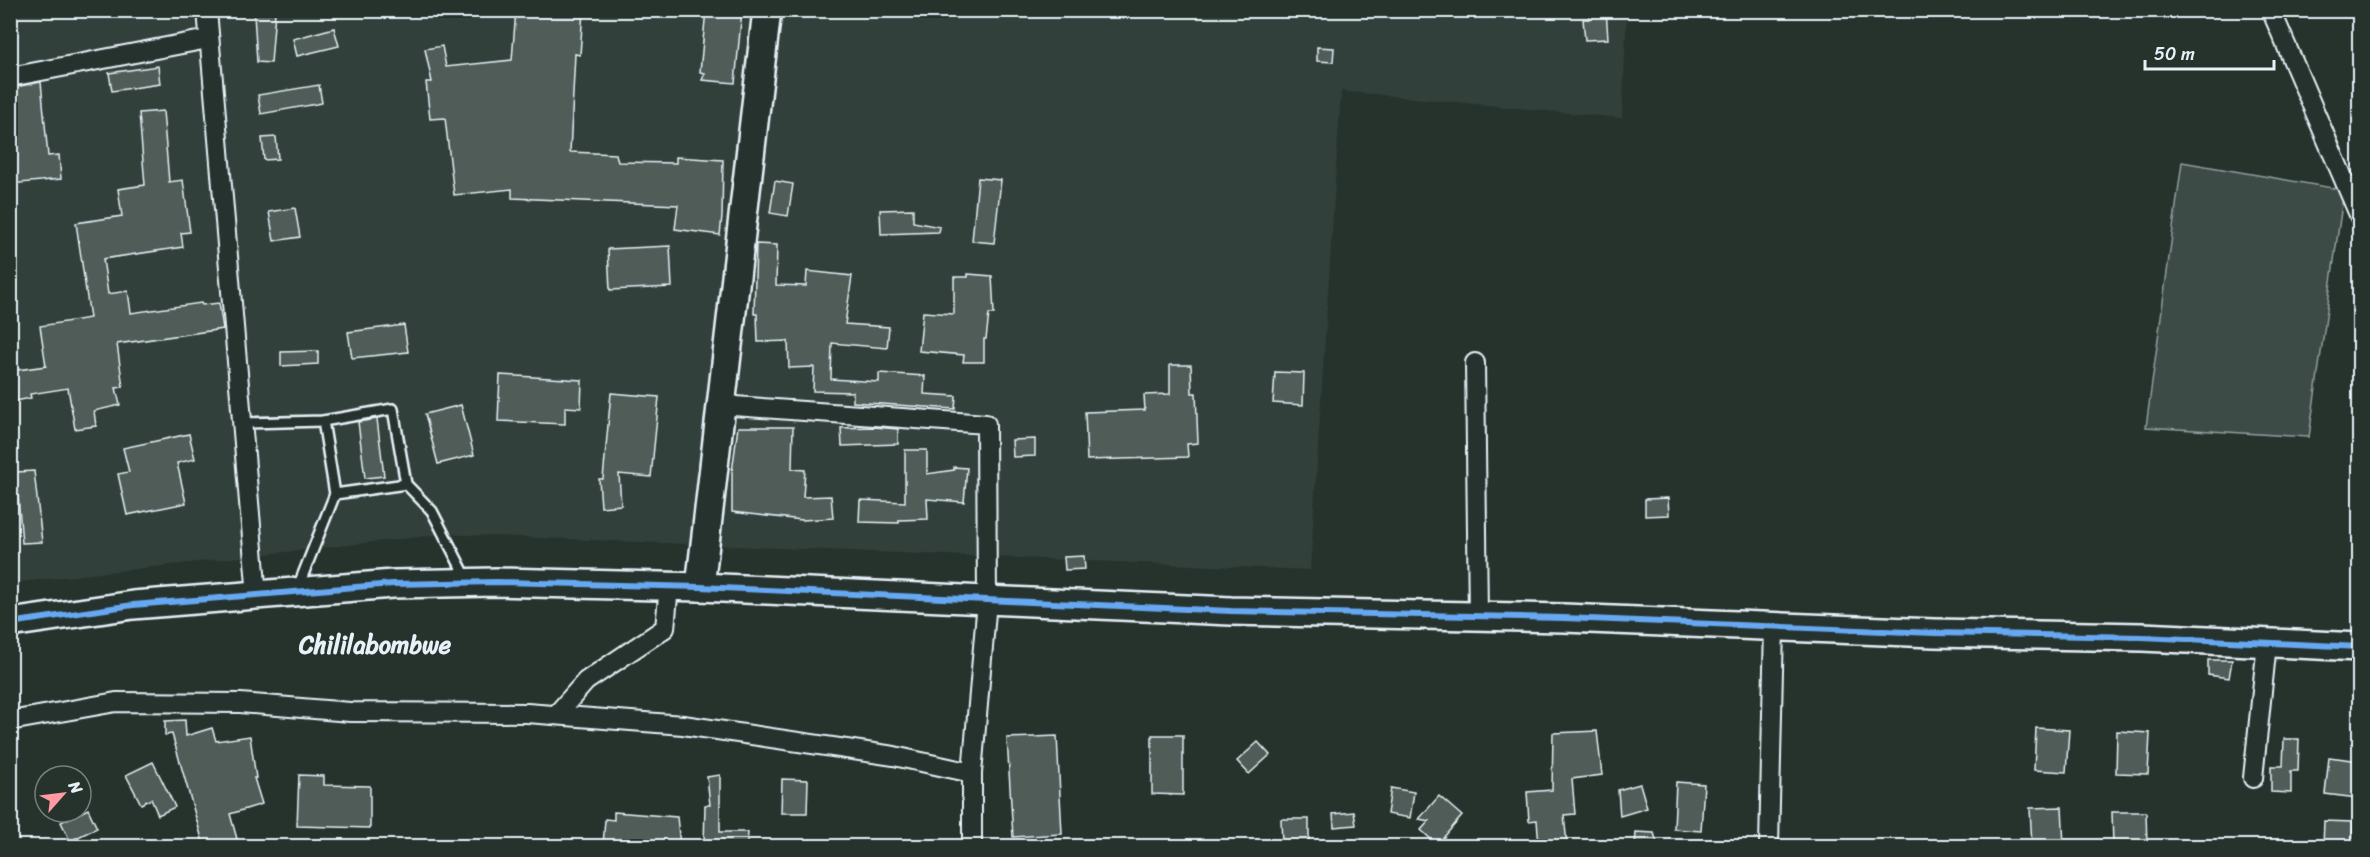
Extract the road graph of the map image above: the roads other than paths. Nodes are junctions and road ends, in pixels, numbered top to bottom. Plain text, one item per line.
1 (207, 10) edge
2 (767, 10) edge
3 (2271, 10) edge
4 (208, 39) junction
5 (10, 76) edge
6 (2360, 217) edge
7 (1475, 363) dead end
8 (720, 405) junction
9 (323, 422) junction
10 (242, 423) junction
11 (406, 484) junction
12 (335, 494) junction
13 (468, 582) junction
14 (669, 586) junction
15 (700, 587) junction
16 (296, 592) junction
17 (257, 596) junction
18 (987, 602) junction
19 (1478, 616) junction
20 (10, 623) edge
21 (1774, 626) junction
22 (2267, 643) junction
23 (2360, 647) edge
24 (556, 716) junction
25 (10, 721) edge
26 (972, 773) junction
27 (2253, 778) dead end
28 (972, 846) edge
29 (1769, 846) edge

1 - 4 street
2 - 8 street
3 - 6 street
4 - 5 street
4 - 10 street
7 - 19 street
8 - 15 street
8 - 18 street
9 - 10 lane
9 - 11 lane
9 - 12 lane
10 - 17 street
11 - 12 lane
11 - 13 lane
12 - 16 lane
13 - 14 street
13 - 16 street
14 - 15 street
14 - 24 street
15 - 18 street
16 - 17 street
17 - 20 street
18 - 19 street
18 - 26 street
19 - 21 street
21 - 22 street
21 - 29 street
22 - 23 street
22 - 27 street
24 - 25 street
24 - 26 street
26 - 28 street

